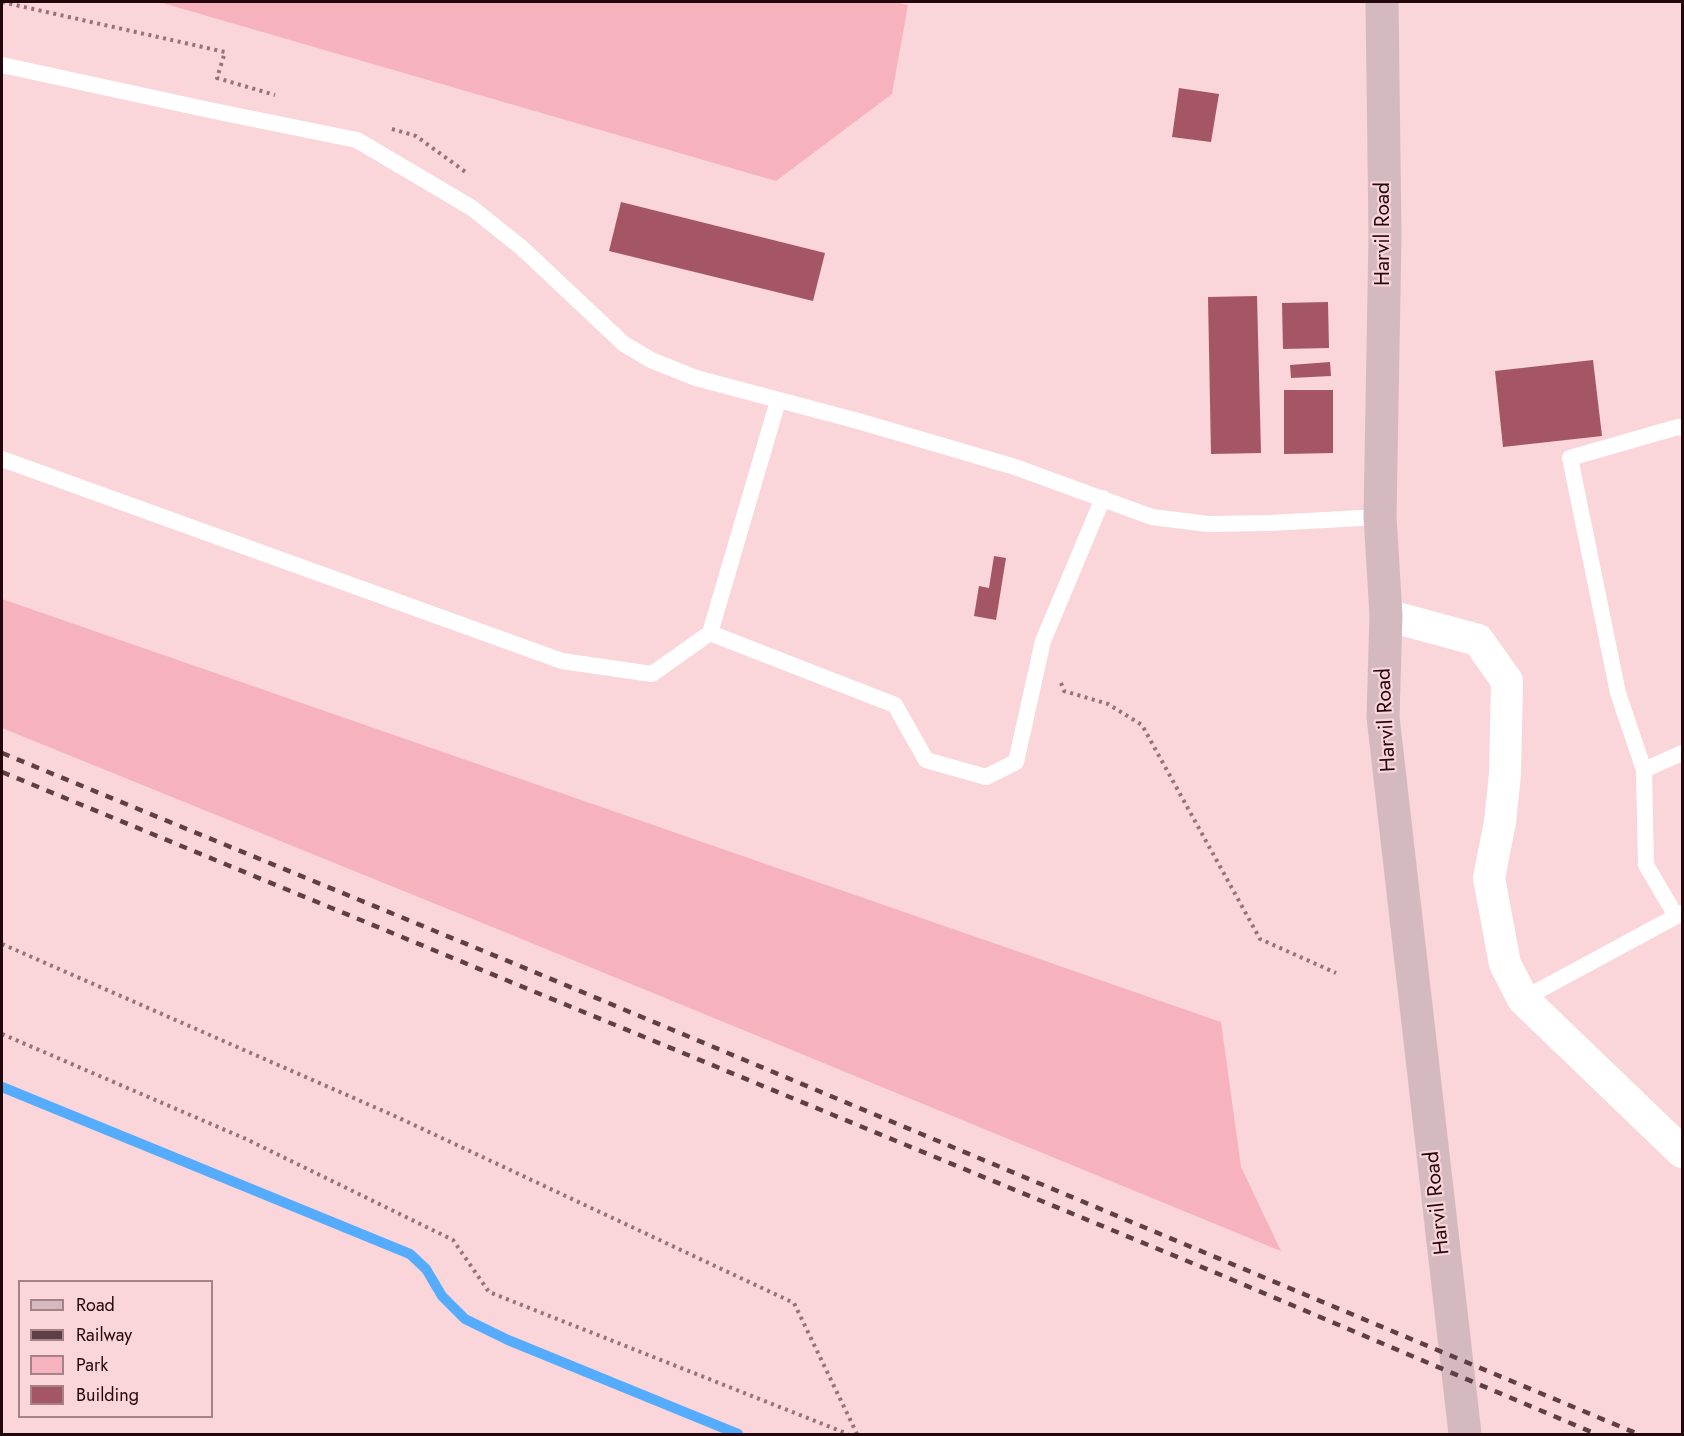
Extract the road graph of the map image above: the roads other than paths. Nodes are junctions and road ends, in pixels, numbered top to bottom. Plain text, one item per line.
1 (1382, 2) edge
2 (2, 65) edge
3 (778, 401) junction
4 (1683, 428) edge
5 (2, 459) edge
6 (1103, 498) junction
7 (1380, 517) junction
8 (1386, 615) junction
9 (710, 633) junction
10 (1683, 753) edge
11 (1644, 770) junction
12 (1679, 914) edge
13 (1523, 999) junction
14 (1683, 1152) edge
15 (1465, 1431) edge

1 - 7 street, Harvil Road
2 - 3 lane
3 - 6 lane
3 - 9 lane
4 - 11 lane
5 - 9 lane
6 - 7 lane
6 - 9 lane
7 - 8 street, Harvil Road
8 - 13 street
8 - 15 street, Harvil Road
10 - 11 lane
11 - 12 lane
12 - 13 lane
13 - 14 street

